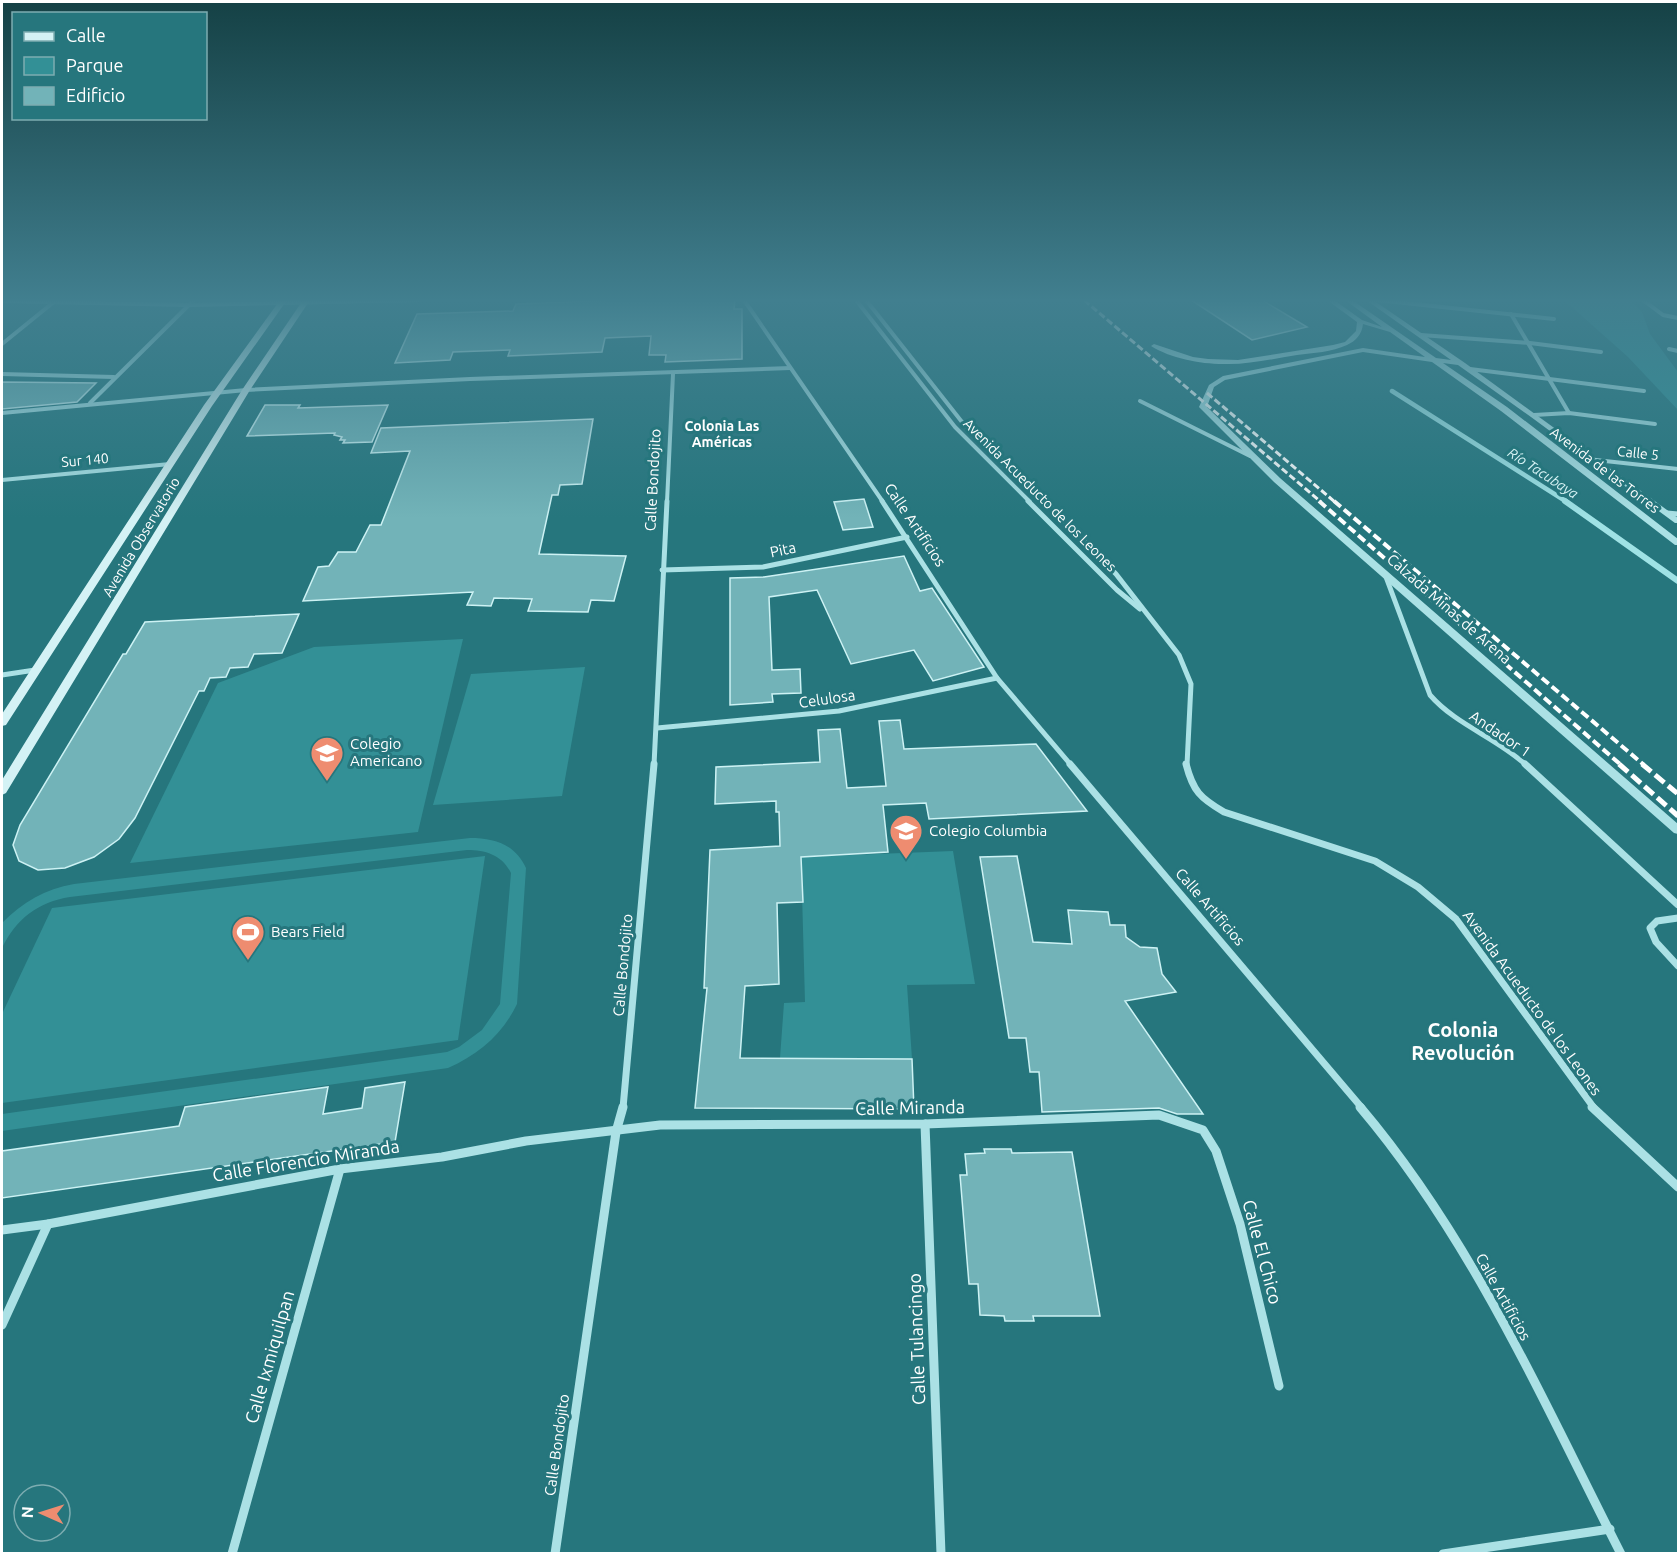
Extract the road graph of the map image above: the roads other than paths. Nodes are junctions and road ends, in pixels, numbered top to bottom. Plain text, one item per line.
1 (119, 373) edge
2 (230, 373) edge
3 (258, 373) edge
4 (701, 373) edge
5 (793, 373) edge
6 (913, 373) edge
7 (923, 373) edge
8 (1250, 373) edge
9 (1453, 373) edge
10 (1475, 373) edge
11 (1501, 373) edge
12 (1545, 373) edge
13 (2, 374) edge
14 (673, 374) junction
15 (114, 377) junction
16 (1548, 378) junction
17 (246, 390) junction
18 (1644, 391) dead end
19 (216, 392) junction
20 (1140, 401) dead end
21 (90, 404) junction
22 (2, 413) edge
23 (1569, 413) junction
24 (1534, 415) junction
25 (1655, 424) dead end
26 (1253, 457) junction
27 (1596, 460) junction
28 (170, 464) junction
29 (1678, 469) edge
30 (2, 480) edge
31 (1667, 513) junction
32 (1678, 514) edge
33 (1678, 521) edge
34 (908, 537) junction
35 (1678, 543) edge
36 (662, 570) junction
37 (1385, 573) junction
38 (1148, 615) junction
39 (35, 670) junction
40 (2, 675) edge
41 (997, 678) junction
42 (2, 722) edge
43 (657, 728) junction
44 (2, 790) edge
45 (1678, 830) edge
46 (1678, 905) edge
47 (1678, 918) edge
48 (1678, 966) edge
49 (925, 1124) junction
50 (1203, 1130) joint
51 (616, 1132) junction
52 (340, 1169) junction
53 (1678, 1187) edge
54 (48, 1224) junction
55 (2, 1230) edge
56 (2, 1325) edge
57 (1279, 1386) dead end
58 (1610, 1529) junction
59 (232, 1554) edge
60 (555, 1554) edge
61 (941, 1554) edge
62 (1443, 1554) edge
63 (1621, 1554) edge

1 - 15 street
2 - 19 main road, Avenida Observatorio
3 - 17 main road, Avenida Observatorio
4 - 14 street
5 - 34 street, Calle Artificios
6 - 38 street, Avenida Acueducto de los Leones
7 - 38 street, Avenida Acueducto de los Leones
8 - 26 street, Calzada Minas de Arena
9 - 35 street, Avenida de las Torres
10 - 24 street, Avenida de las Torres
11 - 16 street
12 - 16 street
13 - 15 street
14 - 17 street
14 - 36 street, Calle Bondojito
15 - 21 street
16 - 18 street
16 - 23 street
17 - 19 street
17 - 44 main road, Avenida Observatorio
19 - 21 street
19 - 28 main road, Avenida Observatorio
20 - 26 street
21 - 22 street
23 - 24 street
23 - 25 street
24 - 27 street, Avenida de las Torres
26 - 37 street, Calzada Minas de Arena
27 - 29 street, Calle 5
27 - 31 street, Avenida de las Torres
28 - 30 street, Sur 140
28 - 39 main road, Avenida Observatorio
31 - 32 street
31 - 33 street, Avenida de las Torres
34 - 36 street, Pita
34 - 41 street, Calle Artificios
36 - 43 street, Calle Bondojito
37 - 45 street, Calzada Minas de Arena
37 - 46 street, Andador 1
38 - 53 street, Avenida Acueducto de los Leones
39 - 40 street
39 - 42 main road, Avenida Observatorio
41 - 43 street, Celulosa
41 - 58 street, Calle Artificios
43 - 51 street, Calle Bondojito
47 - 48 street
49 - 50 street, Calle Miranda
49 - 51 street, Calle Miranda
49 - 61 street, Calle Tulancingo
50 - 57 street, Calle El Chico
51 - 52 street, Calle Florencio Miranda
51 - 60 street, Calle Bondojito
52 - 54 street, Calle Florencio Miranda
52 - 59 street, Calle Ixmiquilpan
54 - 55 street, Calle Florencio Miranda
54 - 56 street
58 - 62 street
58 - 63 street, Calle Artificios

